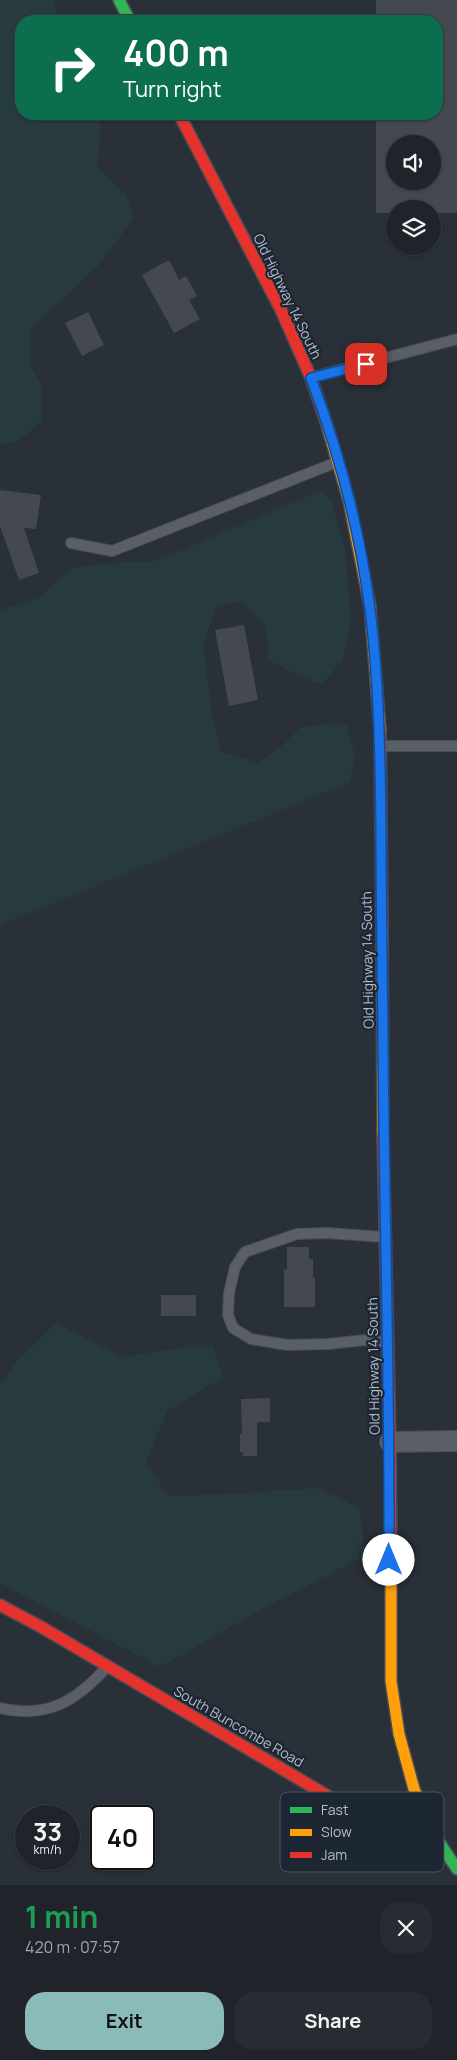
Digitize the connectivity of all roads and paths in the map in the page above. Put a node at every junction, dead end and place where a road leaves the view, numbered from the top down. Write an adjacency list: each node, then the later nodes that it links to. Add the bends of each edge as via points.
1 (119, 0): 2 (street)
2 (127, 15)
3 (182, 120): 5 (street, Old Highway 14 South, via 281,310)
4 (457, 339): 5 (lane)
5 (311, 378): 6 (street, Old Highway 14 South)
6 (338, 462): 7 (lane, via 112,551); 8 (street, Old Highway 14 South, via 350,501 370,606)
7 (71, 543)
8 (380, 746): 9 (lane); 10 (street, Old Highway 14 South)
9 (457, 746)
10 (386, 1237): 11 (street, Old Highway 14 South); 11 (lane, via 297,1234 245,1252 235,1267 228,1315 233,1328 251,1339 287,1345 365,1340)
11 (388, 1342): 13 (street, Old Highway 14 South)
12 (457, 1441): 13 (street)
13 (390, 1442): 18 (street, Old Highway 14 South, via 390,1681 399,1734)
14 (0, 1605): 15 (street, South Buncombe Road)
15 (107, 1666): 16 (lane, via 89,1686 67,1702 42,1712); 17 (street, South Buncombe Road)
16 (0, 1708)
17 (322, 1792)
18 (415, 1792)
19 (444, 1850): 20 (street)
20 (457, 1869)

